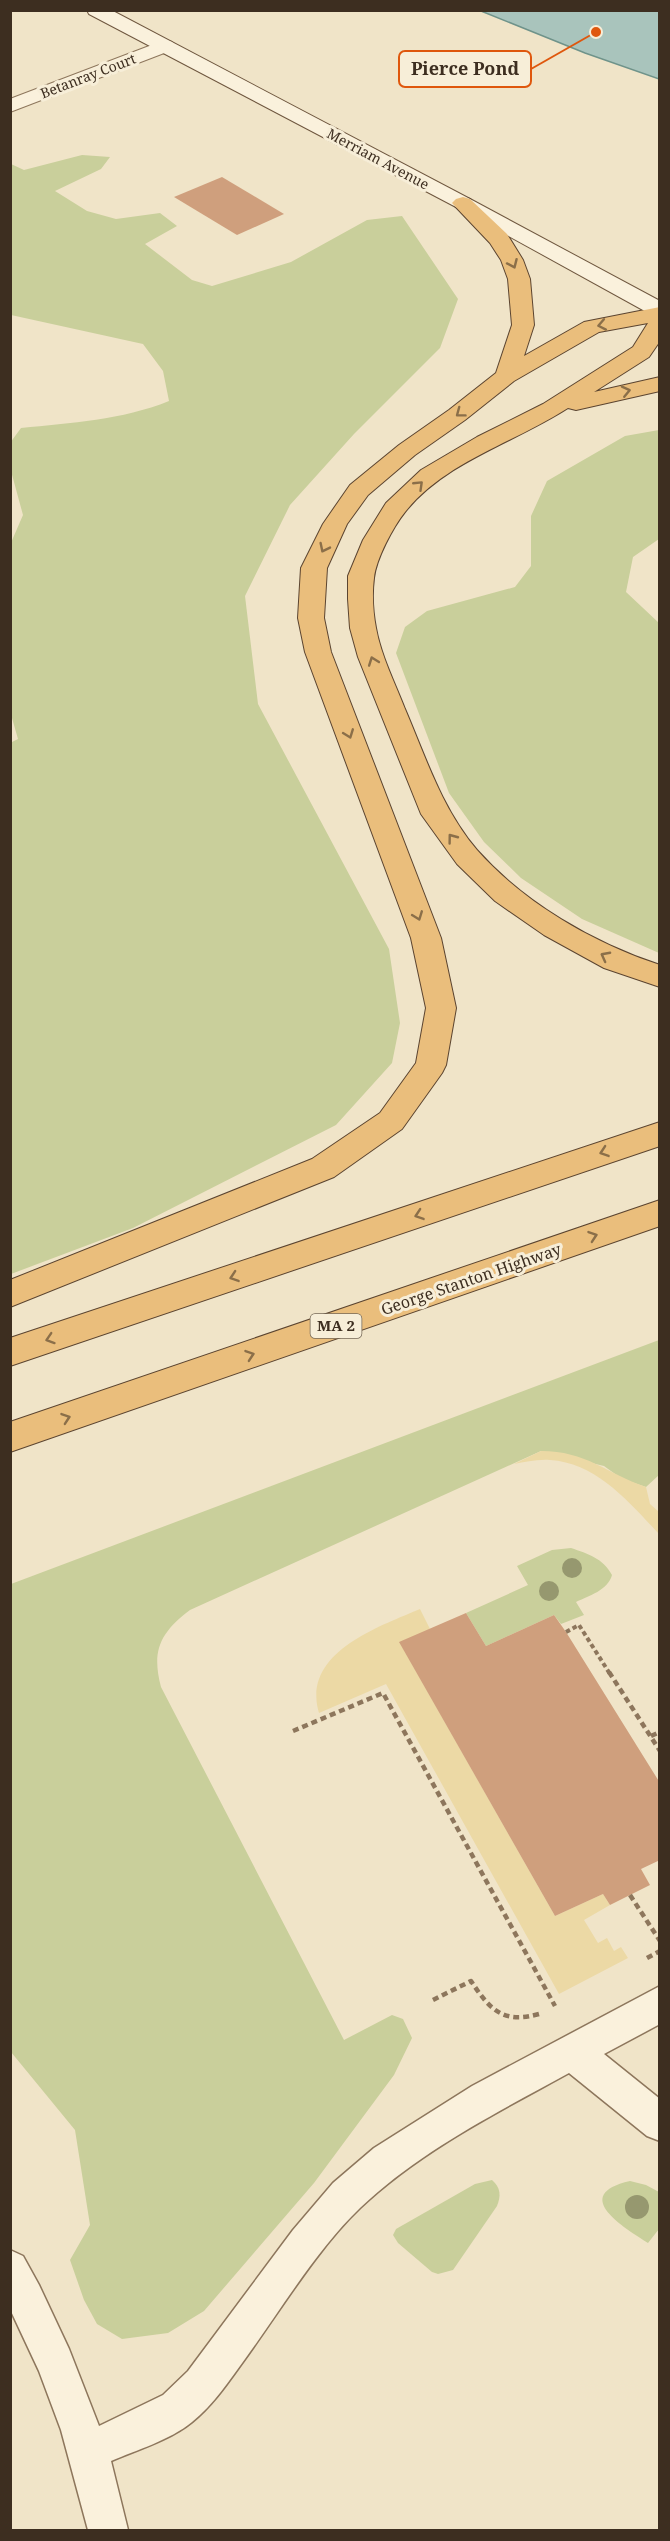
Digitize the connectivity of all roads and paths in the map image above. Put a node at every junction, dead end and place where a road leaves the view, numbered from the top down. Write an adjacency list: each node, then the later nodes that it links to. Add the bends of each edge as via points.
1 (96, 10): 2 (main road, Merriam Avenue)
2 (165, 46): 3 (main road, Betanray Court); 4 (main road, Merriam Avenue)
3 (10, 106)
4 (463, 203): 5 (main road, Merriam Avenue); 7 (highway, one-way to 7, via 499,239 519,279 523,326)
5 (660, 312): 7 (highway, one-way to 7, via 592,327)
6 (660, 322): 9 (highway, via 641,352)
7 (506, 376): 13 (highway, one-way to 13, via 359,489 335,524 314,568 311,618 318,652 426,938 441,1008 431,1065 392,1121 322,1168)
8 (660, 384): 9 (highway, one-way to 8)
9 (551, 409): 10 (highway, one-way to 9, via 614,961 554,928 505,894 467,857 435,814 371,657 363,628 362,576 375,540 395,508 430,475)
10 (660, 976)
11 (660, 1134): 14 (highway, one-way to 14)
12 (660, 1212): 15 (highway, George Stanton Highway / MA 2, one-way to 12)
13 (10, 1294)
14 (10, 1352)
15 (10, 1437)
16 (566, 1632): 19 (path, via 579,1625)
17 (293, 1731): 28 (path, via 383,1693)
18 (660, 1732): 19 (path)
19 (651, 1736): 20 (path)
20 (660, 1751)
21 (630, 1895): 22 (path)
22 (660, 1941)
23 (660, 1951): 24 (path)
24 (639, 1962)
25 (433, 2000): 28 (path, via 471,1981 484,2002 503,2015 531,2017)
26 (565, 2001): 28 (path)
27 (660, 2004): 29 (lane)
28 (555, 2006)
29 (571, 2051): 30 (lane); 32 (lane, via 459,2114 387,2161 346,2196 306,2243 202,2385 177,2409)
30 (660, 2123)
31 (10, 2269): 32 (lane, via 38,2319)
32 (87, 2451): 33 (lane)
33 (108, 2530)

